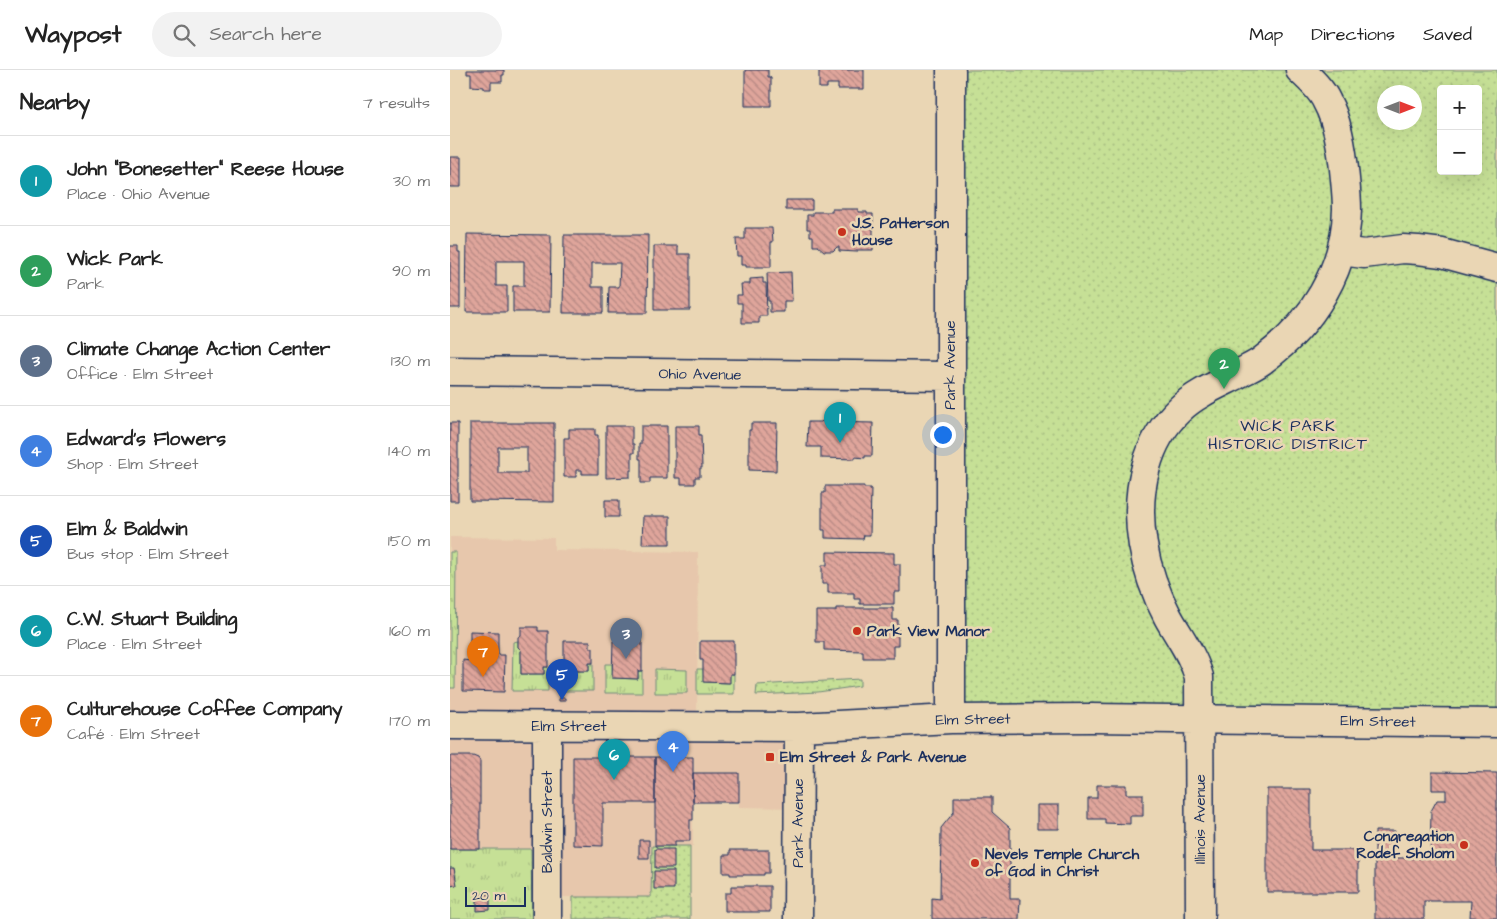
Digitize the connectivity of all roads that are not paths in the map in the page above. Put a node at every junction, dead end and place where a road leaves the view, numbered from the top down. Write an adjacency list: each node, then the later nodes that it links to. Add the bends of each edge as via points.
1 (951, 70): 6 (street, Park Avenue)
2 (1300, 70): 3 (street, Illinois Avenue, via 1327,101 1336,127 1344,163 1347,209)
3 (1341, 252): 4 (street, via 1364,254 1403,249 1442,252); 8 (street, Illinois Avenue, via 1318,303 1296,331 1264,360 1180,408 1154,443 1146,467 1141,493 1143,547 1167,614 1196,665)
4 (1497, 268)
5 (450, 371): 6 (street, Ohio Avenue)
6 (950, 376): 7 (street, Park Avenue)
7 (951, 719): 8 (street, Elm Street); 12 (street, Elm Street)
8 (1199, 719): 9 (street, Elm Street); 15 (street, Illinois Avenue)
9 (1497, 723)
10 (450, 725): 11 (street, Elm Street)
11 (547, 726): 12 (street, Elm Street); 13 (street, Baldwin Street)
12 (799, 727): 14 (street, Park Avenue)
13 (547, 919)
14 (798, 919)
15 (1200, 919)

